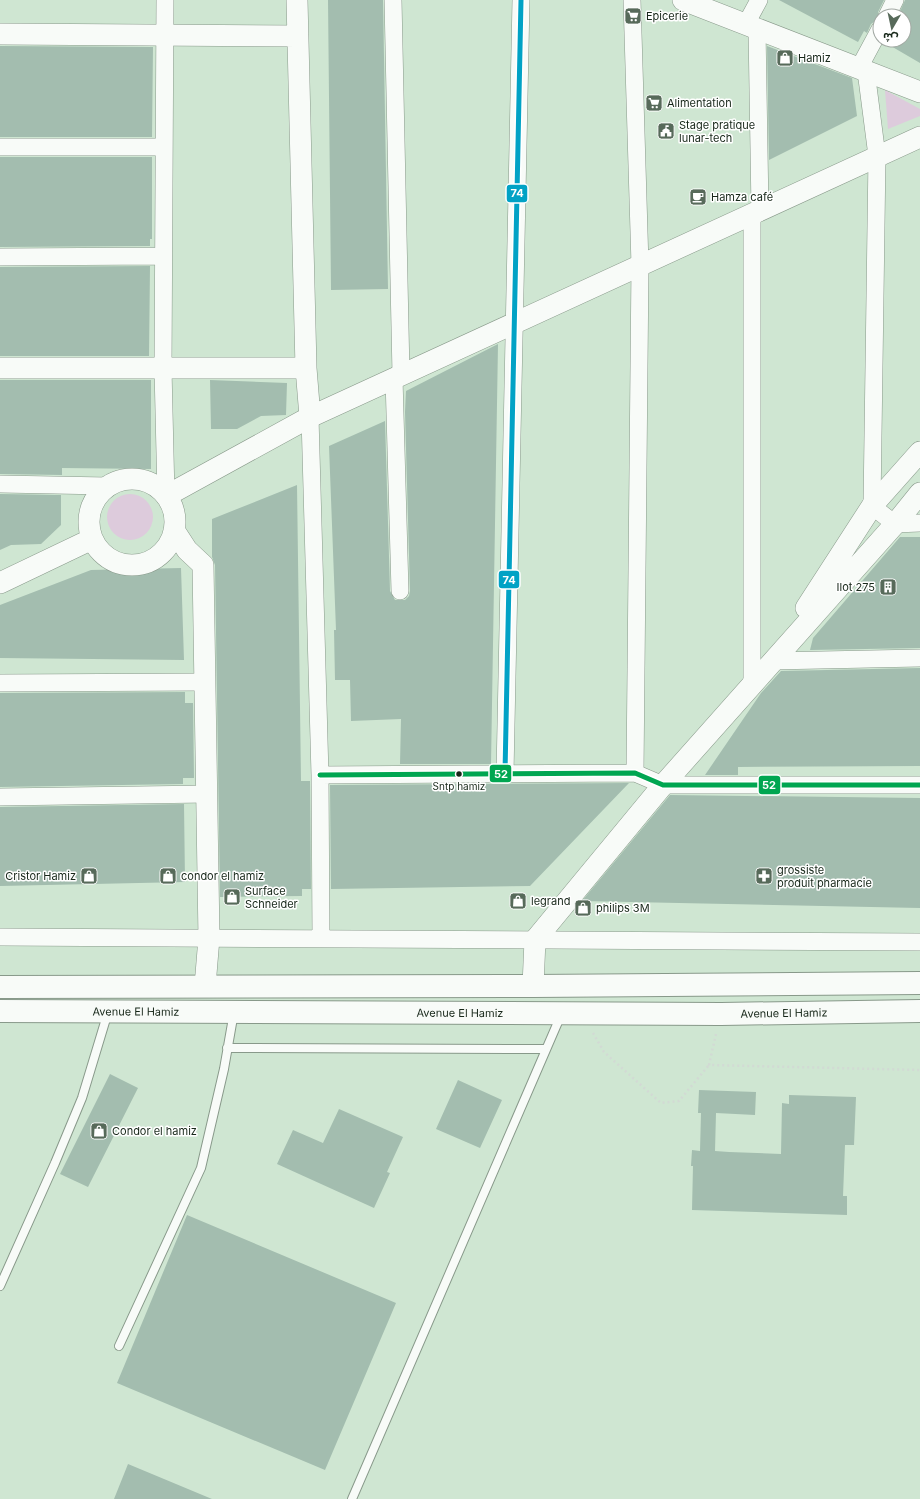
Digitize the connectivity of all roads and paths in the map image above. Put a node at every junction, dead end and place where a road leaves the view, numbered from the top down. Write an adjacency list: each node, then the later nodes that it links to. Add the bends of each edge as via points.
1 (165, 0): 10 (street)
2 (297, 0): 11 (street)
3 (393, 0): 27 (street)
4 (521, 0): 23 (street)
5 (632, 0): 22 (street)
6 (683, 0): 8 (street)
7 (758, 0): 8 (street)
8 (751, 27): 13 (street); 19 (street)
9 (0, 34): 10 (street)
10 (165, 35): 11 (street); 17 (street)
11 (298, 36): 25 (street)
12 (872, 47): 13 (street)
13 (862, 70): 14 (street); 18 (street)
14 (920, 92)
15 (920, 136): 18 (street)
16 (0, 147): 17 (street)
17 (164, 147): 20 (street)
18 (877, 156): 19 (street); 34 (street)
19 (756, 212): 22 (street); 44 (street)
20 (163, 256): 21 (street); 26 (street)
21 (0, 257)
22 (640, 265): 23 (street); 47 (street)
23 (515, 322): 27 (street); 46 (street)
24 (0, 368): 26 (street)
25 (306, 368): 26 (street); 28 (street)
26 (163, 369): 33 (street)
27 (398, 376): 28 (street); 40 (street)
28 (310, 417): 33 (street); 48 (street)
29 (920, 452): 34 (street)
30 (0, 484): 31 (street)
31 (107, 486): 33 (street, via 123,479 140,479 155,485); 38 (street, via 92,504 88,527)
32 (920, 493): 35 (street)
33 (166, 496): 37 (street, via 173,507)
34 (872, 506): 35 (street); 42 (street)
35 (895, 524): 36 (street); 42 (street)
36 (920, 524)
37 (174, 530): 38 (street, via 169,545 158,557 144,564 128,565 113,561 100,552); 43 (street, via 187,550 203,565)
38 (92, 539): 39 (street)
39 (0, 583)
40 (400, 591)
41 (920, 658): 42 (street)
42 (772, 661): 44 (street)
43 (205, 682): 45 (street); 51 (street)
44 (752, 683): 49 (street)
45 (0, 684)
46 (505, 773): 47 (street); 48 (street)
47 (635, 773): 49 (street)
48 (320, 775): 55 (street)
49 (663, 785): 50 (street); 56 (street)
50 (920, 785)
51 (207, 794): 52 (street); 54 (street)
52 (0, 797)
53 (0, 937): 54 (street)
54 (209, 938): 55 (street); 59 (street)
55 (321, 938): 56 (street)
56 (535, 940): 57 (street); 60 (street)
57 (920, 942)
58 (920, 983): 60 (highway)
59 (204, 986): 60 (highway); 61 (highway)
60 (533, 986)
61 (0, 987)
62 (0, 1011): 64 (highway, Avenue El Hamiz)
63 (920, 1011): 67 (highway, Avenue El Hamiz)
64 (108, 1012): 65 (highway, Avenue El Hamiz); 72 (lane, via 82,1098)
65 (234, 1012): 66 (highway, Avenue El Hamiz); 68 (lane)
66 (572, 1014): 67 (highway, Avenue El Hamiz); 69 (lane); 70 (path, via 604,1052 661,1103 679,1101)
67 (721, 1014): 70 (path)
68 (228, 1048): 69 (lane); 73 (lane, via 201,1168)
69 (546, 1049): 74 (lane)
70 (709, 1065): 71 (path)
71 (920, 1070)
72 (0, 1286)
73 (119, 1346)
74 (352, 1499)

